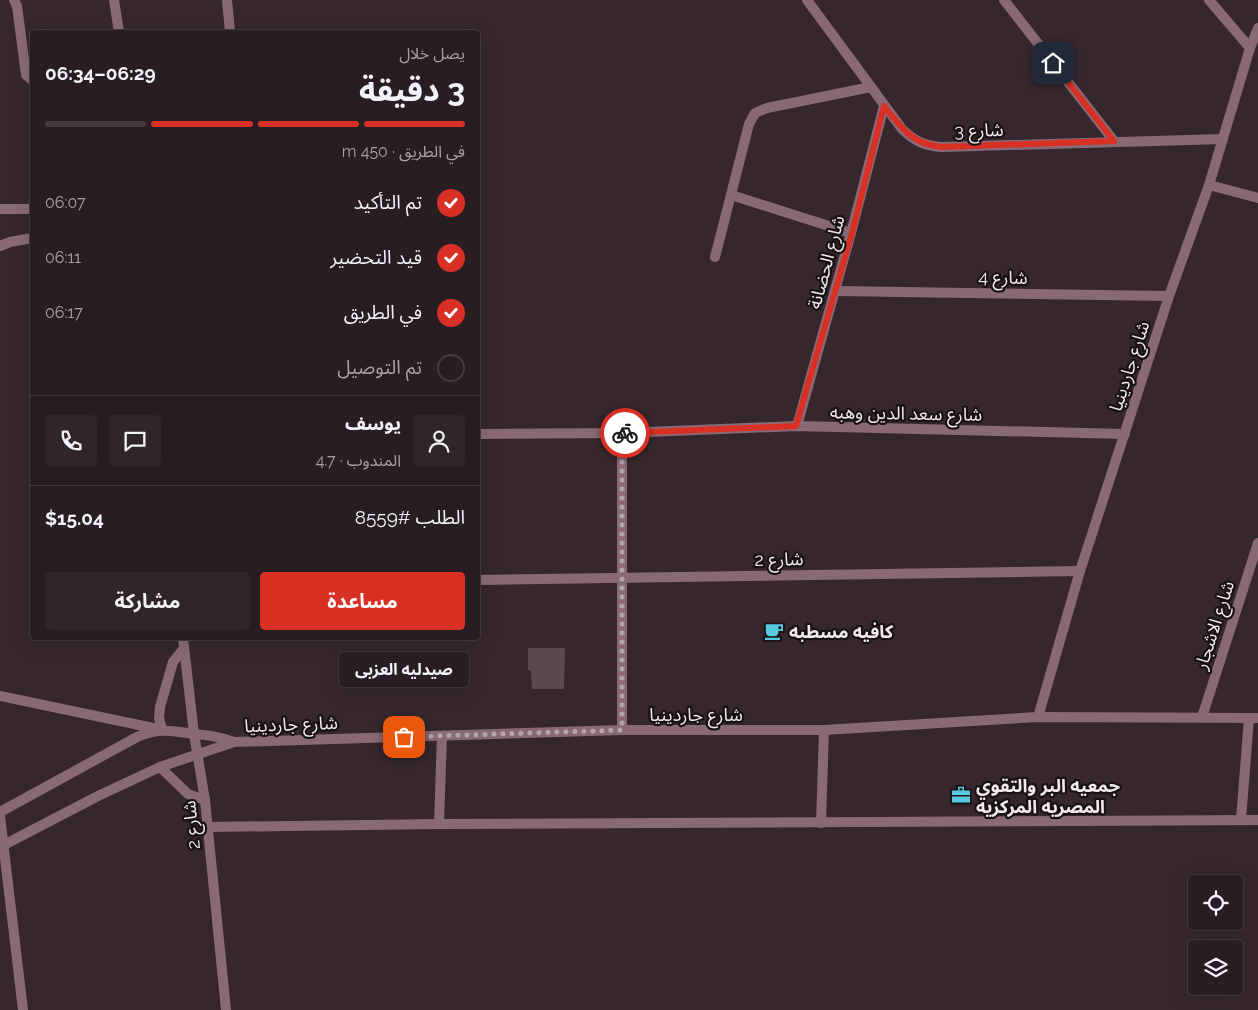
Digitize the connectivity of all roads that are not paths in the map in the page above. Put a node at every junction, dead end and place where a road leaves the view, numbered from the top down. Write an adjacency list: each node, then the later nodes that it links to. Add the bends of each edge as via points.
1 (14, 0): 11 (street, via 18,6 26,75)
2 (114, 0): 8 (street)
3 (227, 0): 9 (street)
4 (807, 0): 12 (street, شارع 3)
5 (1004, 0): 15 (street)
6 (1210, 0): 10 (street)
7 (1258, 28): 10 (street, شارع جاردينيا)
8 (119, 30)
9 (230, 30)
10 (1250, 48): 14 (street, شارع جاردينيا)
11 (30, 78)
12 (871, 87): 13 (street, شارع 3); 17 (street, via 760,109 749,124)
13 (884, 106): 15 (street, شارع 3, via 910,137 930,146); 21 (street, شارع الحضانة)
14 (1223, 139): 15 (street, شارع 3); 16 (street, شارع جاردينيا)
15 (1114, 141)
16 (1209, 185): 18 (street); 26 (street, شارع جاردينيا)
17 (731, 195): 21 (street); 24 (street)
18 (1258, 198)
19 (0, 209): 20 (street)
20 (30, 210)
21 (852, 233): 25 (street, شارع الحضانة)
22 (30, 238): 23 (street)
23 (0, 246)
24 (715, 257)
25 (836, 291): 26 (street, شارع 4); 27 (street, شارع الحضانة)
26 (1169, 296): 30 (street, شارع جاردينيا)
27 (796, 426): 28 (street, شارع سعد الدين وهبه); 30 (street, شارع سعد الدين وهبه)
28 (622, 433): 29 (street, شارع سعد الدين وهبه); 33 (street)
29 (480, 434)
30 (1125, 434): 32 (street, شارع جاردينيا)
31 (1258, 544): 38 (street, شارع الاشجار)
32 (1080, 571): 33 (street, شارع 2); 37 (street, شارع جاردينيا)
33 (623, 577): 34 (street, شارع 2); 41 (street)
34 (480, 580)
35 (183, 643): 40 (street, via 173,662 160,707); 43 (street, شارع 2)
36 (0, 696): 40 (street)
37 (1038, 717): 38 (street, شارع جاردينيا); 42 (street, شارع جاردينيا)
38 (1202, 717): 39 (street, شارع جاردينيا)
39 (1254, 718): 50 (street)
40 (162, 730): 43 (street, شارع جاردينيا); 49 (street, شارع جاردينيا, via 137,737)
41 (622, 730): 42 (street, شارع جاردينيا); 44 (street, شارع جاردينيا)
42 (824, 730): 52 (street)
43 (194, 734): 45 (street, شارع جاردينيا); 46 (street, شارع 2)
44 (442, 736): 45 (street, شارع جاردينيا); 53 (street)
45 (234, 742): 46 (street, شارع جاردينيا)
46 (198, 754): 47 (street, شارع جاردينيا); 48 (street, شارع 2)
47 (160, 768): 48 (street, via 188,794); 55 (street, شارع جاردينيا)
48 (205, 800): 54 (street, شارع 2)
49 (0, 814): 55 (street)
50 (1241, 820): 51 (street); 52 (street)
51 (1258, 820)
52 (821, 823): 53 (street)
53 (439, 824): 54 (street)
54 (208, 828): 57 (street, شارع 2)
55 (2, 845): 56 (street)
56 (23, 1010)
57 (226, 1010)

